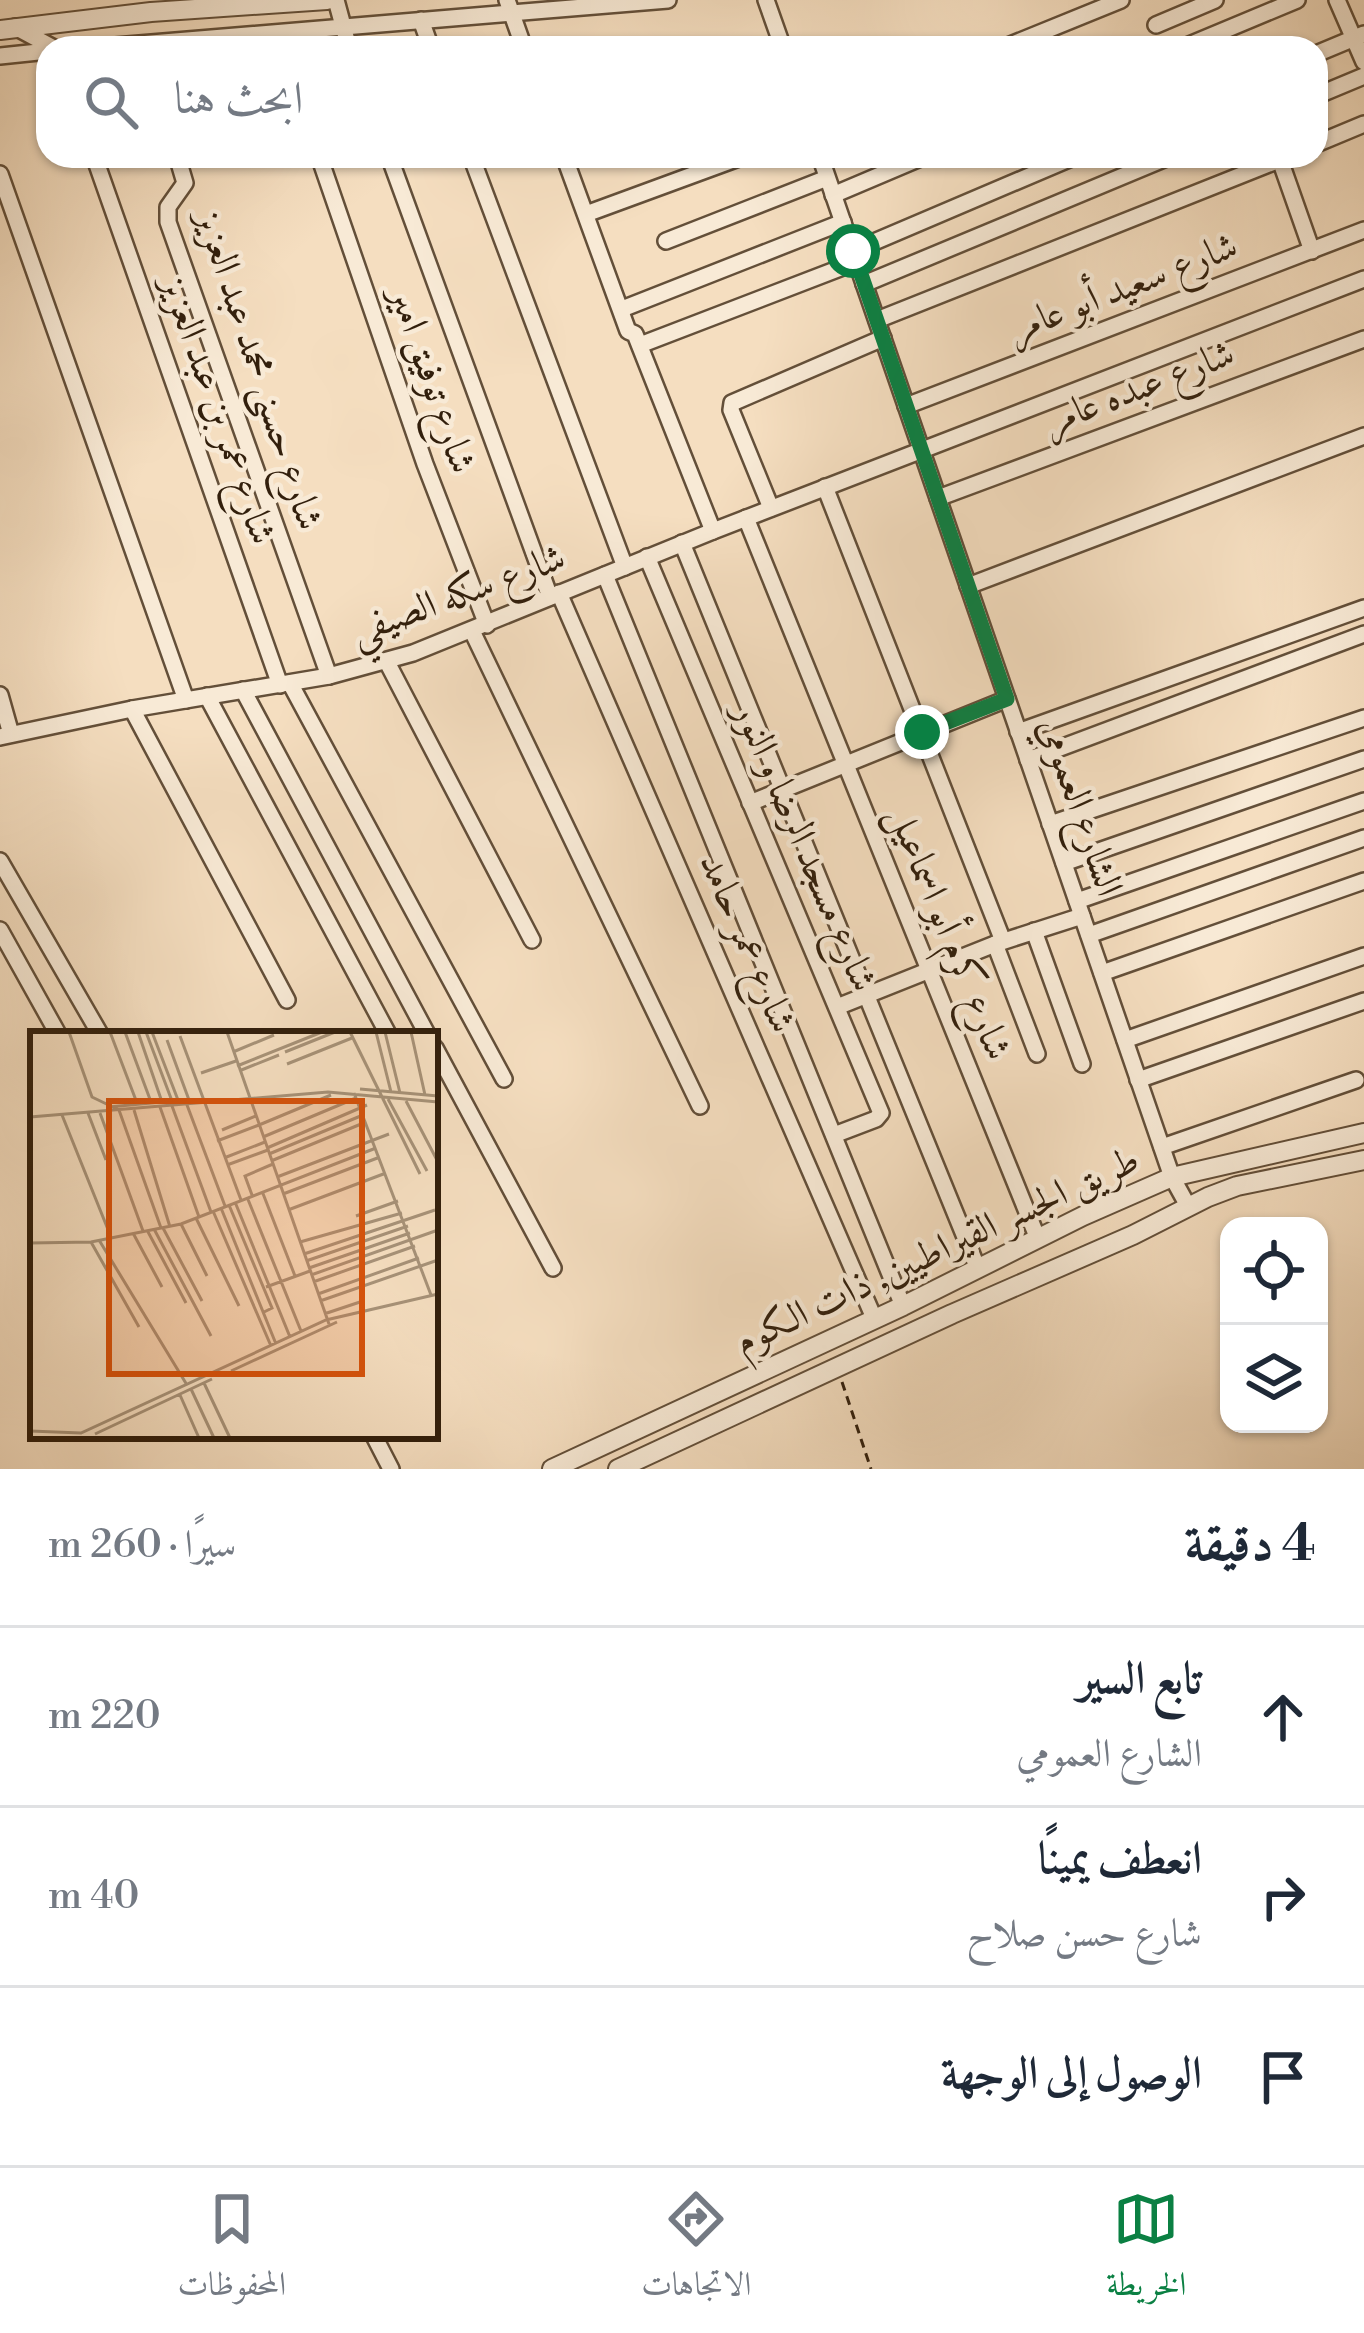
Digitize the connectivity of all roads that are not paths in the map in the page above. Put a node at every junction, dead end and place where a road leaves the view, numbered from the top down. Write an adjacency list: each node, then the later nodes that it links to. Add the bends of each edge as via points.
1 (331, 0): 8 (street); 14 (street)
2 (668, 0): 11 (street)
3 (766, 0): 20 (street)
4 (1121, 0): 21 (street)
5 (1215, 0): 13 (street)
6 (1297, 0): 22 (street)
7 (1337, 0): 23 (street)
8 (287, 1): 9 (street)
9 (229, 3): 10 (street)
10 (149, 6): 15 (street)
11 (509, 7): 12 (street); 19 (street)
12 (421, 20): 14 (street); 18 (street)
13 (1156, 25)
14 (341, 26): 16 (street); 17 (street)
15 (6, 27): 24 (street)
16 (297, 36)
17 (345, 36)
18 (427, 36)
19 (520, 36)
20 (779, 36)
21 (1032, 36)
22 (1211, 36)
23 (1359, 36): 25 (street); 28 (street)
24 (36, 42)
25 (1328, 49)
26 (36, 52): 27 (street)
27 (0, 56)
28 (1364, 62)
29 (1364, 76): 30 (street)
30 (1328, 91)
31 (1364, 124): 32 (street)
32 (1328, 139)
33 (98, 168): 80 (street, شارع عمر بن عبد العزيز)
34 (181, 168): 79 (street, شارع حسنى محمد عبد العزيز, via 185,183 168,222)
35 (323, 168): 76 (street, شارع توفيق امير)
36 (394, 168): 74 (street, شارع عمر حامد)
37 (475, 168): 71 (street)
38 (569, 168): 48 (street)
39 (711, 168): 48 (street)
40 (824, 168): 47 (street, الشارع العمومي)
41 (887, 168): 47 (street)
42 (1049, 168): 53 (street)
43 (1142, 168): 55 (street)
44 (1259, 168): 57 (street)
45 (1287, 168): 52 (street)
46 (0, 174): 85 (street)
47 (830, 186): 49 (street, الشارع العمومي); 51 (street)
48 (586, 214): 56 (street)
49 (843, 222): 53 (street, الشارع العمومي); 56 (street)
50 (1364, 230): 52 (street, شارع سعيد أبو عامر)
51 (666, 241)
52 (1312, 250): 61 (street, شارع سعيد أبو عامر)
53 (855, 256): 55 (street, الشارع العمومي); 60 (street)
54 (1364, 279): 63 (street, شارع سكه الصيفي)
55 (864, 284): 57 (street, الشارع العمومي)
56 (622, 309): 60 (street)
57 (877, 320): 58 (street, الشارع العمومي)
58 (883, 338): 61 (street, الشارع العمومي); 66 (street, via 733,403)
59 (1364, 339): 65 (street, شارع عبده عامر)
60 (640, 344): 68 (street)
61 (906, 406): 63 (street, الشارع العمومي)
62 (1364, 436): 73 (street)
63 (922, 451): 64 (street, شارع سكه الصيفي); 65 (street, الشارع العمومي)
64 (825, 487): 66 (street, شارع سكه الصيفي); 89 (street)
65 (938, 499): 73 (street, الشارع العمومي)
66 (771, 508): 67 (street, شارع سكه الصيفي)
67 (746, 518): 68 (street, شارع سكه الصيفي); 93 (street, شارع كرم أبو اسماعيل)
68 (713, 531): 69 (street, شارع سكه الصيفي)
69 (682, 543): 70 (street, شارع سكه الصيفي); 94 (street)
70 (647, 557): 71 (street, شارع سكه الصيفي); 96 (street, شارع مسجد الرضا و النور)
71 (625, 567): 72 (street, شارع سكه الصيفي)
72 (605, 575): 74 (street, شارع سكه الصيفي); 128 (street)
73 (968, 586): 84 (street, الشارع العمومي)
74 (555, 595): 76 (street, شارع سكه الصيفي); 137 (street, شارع عمر حامد)
75 (1364, 608): 88 (street)
76 (479, 628): 78 (street, شارع سكه الصيفي); 126 (street, شارع توفيق امير)
77 (1364, 634): 92 (street)
78 (387, 662): 79 (street, شارع سكه الصيفي); 106 (street)
79 (329, 676): 80 (street, شارع سكه الصيفي)
80 (285, 684): 81 (street, شارع سكه الصيفي); 123 (street, شارع عمر بن عبد العزيز)
81 (242, 690): 83 (street, شارع سكه الصيفي); 118 (street)
82 (0, 695): 90 (street)
83 (207, 696): 85 (street, شارع سكه الصيفي); 117 (street)
84 (1007, 699): 88 (street, الشارع العمومي); 89 (street)
85 (187, 700): 86 (street, شارع سكه الصيفي)
86 (132, 709): 90 (street, شارع سكه الصيفي); 112 (street)
87 (1364, 718): 97 (street)
88 (1018, 731): 92 (street, الشارع العمومي)
89 (922, 732): 93 (street); 107 (street)
90 (6, 735)
91 (1364, 759): 100 (street)
92 (1028, 760): 97 (street, الشارع العمومي)
93 (844, 765): 94 (street); 109 (street, شارع كرم أبو اسماعيل)
94 (782, 790): 96 (street); 111 (street)
95 (1364, 801): 102 (street)
96 (750, 803): 114 (street, شارع مسجد الرضا و النور)
97 (1050, 824): 100 (street, الشارع العمومي)
98 (1364, 838): 105 (street)
99 (0, 861): 116 (street)
100 (1064, 863): 102 (street, الشارع العمومي)
101 (1364, 881): 110 (street)
102 (1079, 909): 104 (street); 105 (street, الشارع العمومي)
103 (0, 930): 115 (street)
104 (1034, 931): 107 (street); 122 (street)
105 (1089, 935): 110 (street, الشارع العمومي)
106 (532, 940)
107 (999, 943): 109 (street); 121 (street)
108 (1364, 956): 119 (street)
109 (928, 970): 111 (street); 133 (street, شارع كرم أبو اسماعيل)
110 (1102, 974): 119 (street, الشارع العمومي)
111 (866, 995): 114 (street); 135 (street)
112 (287, 1000)
113 (1364, 1001): 124 (street)
114 (837, 1007): 128 (street, شارع مسجد الرضا و النور, via 881,1113)
115 (56, 1031)
116 (98, 1031)
117 (386, 1031)
118 (425, 1031)
119 (1125, 1040): 124 (street, الشارع العمومي)
120 (438, 1054): 134 (street)
121 (1037, 1054)
122 (1082, 1064)
123 (504, 1079)
124 (1138, 1079): 129 (street, الشارع العمومي)
125 (1355, 1080): 129 (street)
126 (700, 1106)
127 (1364, 1133): 131 (street, طريق الجسر القيراطيين, ذات الكوم)
128 (835, 1135): 136 (street)
129 (1162, 1147): 131 (street, الشارع العمومي)
130 (1364, 1160): 132 (street, طريق الجسر القيراطيين, ذات الكوم, via 1238,1186)
131 (1172, 1178): 132 (street, الشارع العمومي); 133 (street, طريق الجسر القيراطيين, ذات الكوم)
132 (1188, 1206): 141 (street, طريق الجسر القيراطيين, ذات الكوم)
133 (1038, 1239): 135 (street, طريق الجسر القيراطيين, ذات الكوم)
134 (553, 1268)
135 (978, 1269): 136 (street, طريق الجسر القيراطيين, ذات الكوم)
136 (903, 1306): 137 (street, طريق الجسر القيراطيين, ذات الكوم)
137 (874, 1318): 140 (street, طريق الجسر القيراطيين, ذات الكوم)
138 (376, 1439): 139 (street)
139 (391, 1469)
140 (552, 1469)
141 (618, 1469)

